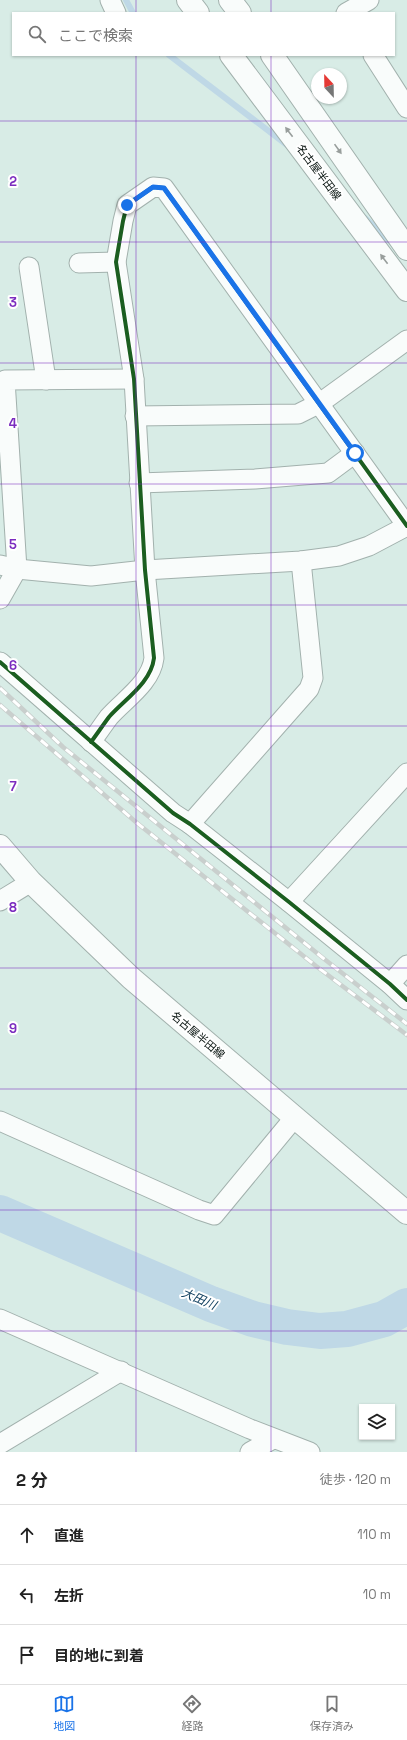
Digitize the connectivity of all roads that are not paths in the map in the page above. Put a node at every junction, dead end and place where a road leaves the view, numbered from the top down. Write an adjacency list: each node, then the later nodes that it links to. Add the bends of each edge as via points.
1 (110, 0): 6 (street)
2 (188, 0): 7 (main road)
3 (230, 0): 8 (main road)
4 (339, 0): 9 (street)
5 (369, 0): 10 (street)
6 (116, 12)
7 (197, 12)
8 (239, 12)
9 (346, 12)
10 (349, 12)
11 (232, 56): 19 (main road, 名古屋半田線, one-way to 11)
12 (273, 56): 15 (main road, one-way to 15)
13 (374, 56): 14 (street)
14 (406, 103)
15 (407, 249)
16 (116, 262): 17 (street); 21 (street); 24 (street, via 127,205 153,187 164,188)
17 (79, 263)
18 (29, 267): 23 (street)
19 (407, 290)
20 (407, 340): 24 (street)
21 (134, 379): 23 (street); 25 (street)
22 (3, 380): 23 (street); 30 (street)
23 (46, 380)
24 (320, 403): 25 (street, via 298,414); 26 (street)
25 (135, 416): 27 (street)
26 (355, 453): 27 (street, via 328,473 255,479); 28 (street)
27 (139, 483): 31 (street)
28 (407, 526): 29 (street, via 369,546 339,556)
29 (301, 561): 31 (street); 36 (street, via 313,678 310,689)
30 (9, 567): 31 (street, via 91,576); 32 (street)
31 (145, 570): 34 (street, via 153,667)
32 (0, 599)
33 (0, 662): 34 (street)
34 (90, 742): 36 (street, via 173,813)
35 (407, 773): 40 (street)
36 (190, 824): 40 (street)
37 (0, 846): 38 (main road, 名古屋半田線)
38 (31, 882): 39 (street); 44 (main road, 名古屋半田線, via 131,978)
39 (0, 901)
40 (289, 902): 42 (street)
41 (407, 965): 42 (street)
42 (390, 984): 43 (street)
43 (407, 1000)
44 (295, 1117): 45 (street, via 214,1215); 46 (main road, 名古屋半田線)
45 (0, 1121)
46 (407, 1213)
47 (0, 1319): 48 (street)
48 (121, 1371): 49 (street); 50 (street)
49 (273, 1439): 51 (street); 52 (street)
50 (0, 1444)
51 (250, 1452)
52 (310, 1452)

